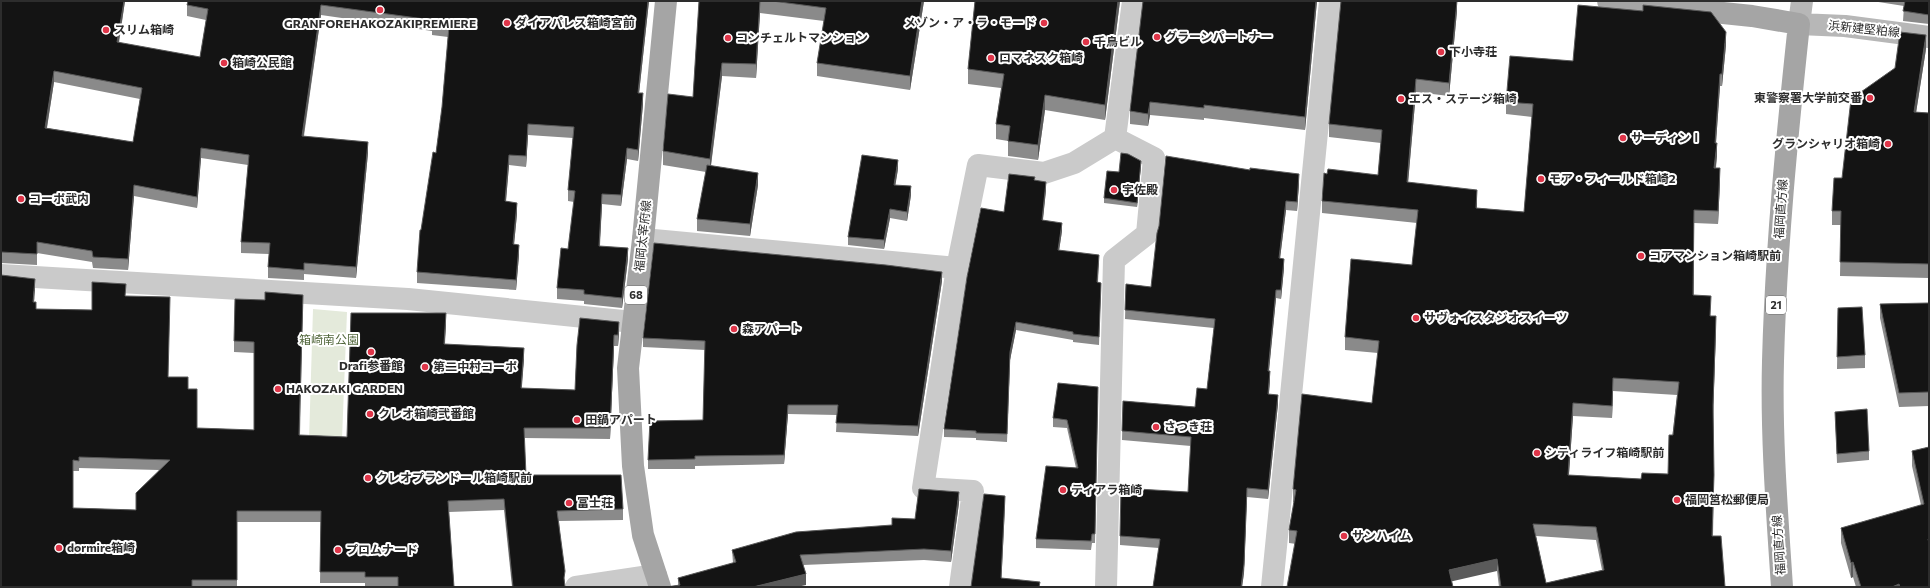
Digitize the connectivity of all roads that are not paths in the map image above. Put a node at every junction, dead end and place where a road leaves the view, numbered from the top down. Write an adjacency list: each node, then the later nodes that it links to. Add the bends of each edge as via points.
1 (666, 1): 9 (main road, 福岡太宰府線 / 68)
2 (1133, 1): 8 (street)
3 (1330, 1): 17 (street)
4 (1608, 1): 6 (main road, via 1752,16)
5 (1802, 1): 6 (main road, 21)
6 (1799, 24): 7 (main road, 浜新建堅粕線, via 1845,26); 18 (main road, 福岡直方線 / 21, via 1786,142 1773,362 1775,493)
7 (1929, 36)
8 (1116, 138): 10 (street, via 1074,163 1044,173 978,165); 16 (street, via 1154,158 1147,234 1114,260)
9 (643, 239): 10 (street); 12 (main road, 福岡太宰府線 / 68)
10 (957, 268): 15 (street, via 923,488 973,492)
11 (1, 275): 12 (street, via 400,298)
12 (633, 322): 13 (main road, 福岡太宰府線 / 68, via 628,368 633,466 643,535)
13 (658, 581): 14 (street)
14 (576, 587)
15 (960, 587)
16 (1106, 587)
17 (1272, 587)
18 (1782, 587)

